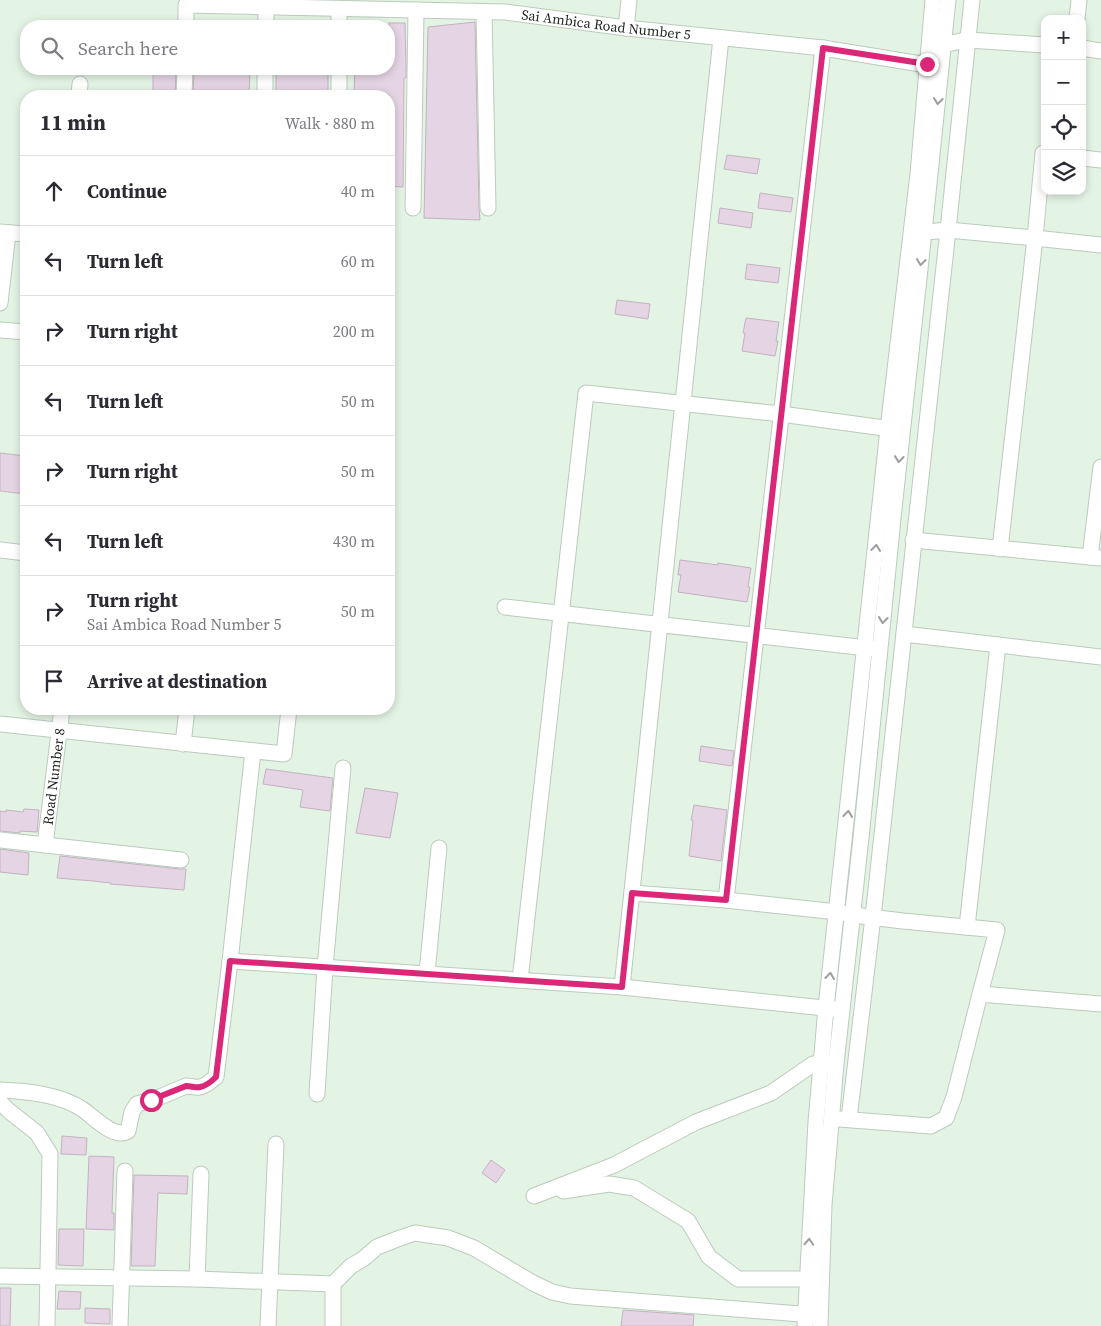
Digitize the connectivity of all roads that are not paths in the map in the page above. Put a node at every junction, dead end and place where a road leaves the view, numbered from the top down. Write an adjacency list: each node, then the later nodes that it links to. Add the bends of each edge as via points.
1 (629, 0): 14 (street)
2 (933, 0): 18 (street)
3 (948, 0): 18 (street)
4 (972, 0): 16 (street)
5 (1079, 0): 10 (street)
6 (266, 7): 7 (street, Sai Ambica Road Number 5); 11 (street, Sai Ambica Road Number 5, via 186,5); 12 (street)
7 (339, 9): 8 (street, Sai Ambica Road Number 5); 13 (street)
8 (416, 10): 9 (street, Sai Ambica Road Number 5); 32 (street)
9 (484, 12): 14 (street, Sai Ambica Road Number 5); 33 (street)
10 (1077, 15)
11 (186, 20)
12 (266, 20)
13 (339, 20)
14 (626, 28): 15 (street, Sai Ambica Road Number 5)
15 (722, 38): 19 (street, Sai Ambica Road Number 5); 43 (street)
16 (968, 40): 17 (street); 18 (street); 34 (street)
17 (1041, 45)
18 (936, 47): 22 (street); 36 (street, one-way to 36)
19 (823, 48): 22 (street, Sai Ambica Road Number 5); 44 (street)
20 (1086, 49): 21 (street)
21 (1101, 51)
22 (927, 64): 36 (street, via 918,174)
23 (185, 75): 26 (street)
24 (265, 75): 27 (street)
25 (339, 75): 28 (street)
26 (184, 90)
27 (265, 90)
28 (339, 90)
29 (1086, 158): 30 (street)
30 (1101, 160)
31 (1041, 174): 38 (street)
32 (413, 208)
33 (488, 208)
34 (948, 230): 36 (street); 38 (street); 47 (street)
35 (4, 232): 37 (street); 40 (street)
36 (918, 232): 45 (street)
37 (20, 233)
38 (1035, 238): 39 (street); 48 (street)
39 (1101, 245)
40 (0, 303)
41 (0, 330): 42 (street)
42 (20, 332)
43 (683, 404): 44 (street); 53 (street, via 586,393); 54 (street)
44 (781, 414): 45 (street); 56 (street)
45 (895, 429): 58 (street)
46 (1101, 467): 51 (street)
47 (913, 540): 48 (street); 55 (street)
48 (1000, 549): 51 (street)
49 (0, 550): 50 (street)
50 (20, 552)
51 (1096, 557)
52 (505, 607): 53 (street)
53 (561, 614): 54 (street); 81 (street)
54 (660, 625): 56 (street); 72 (street)
55 (904, 634): 57 (street); 76 (street)
56 (756, 636): 58 (street); 73 (street)
57 (998, 645): 59 (street); 77 (street)
58 (873, 649): 74 (street, one-way to 58); 75 (street)
59 (1101, 657)
60 (61, 715): 64 (street, Road Number 8)
61 (186, 715): 65 (street)
62 (287, 715): 66 (street, via 284,754)
63 (0, 724): 64 (street)
64 (59, 730): 65 (street); 69 (street, Road Number 8)
65 (183, 744): 66 (street)
66 (252, 751): 78 (street)
67 (343, 768): 79 (street)
68 (0, 840): 69 (street)
69 (45, 845): 71 (street)
70 (439, 848): 80 (street)
71 (181, 860)
72 (632, 893): 73 (street); 82 (street)
73 (726, 900): 74 (street)
74 (837, 912): 75 (street); 85 (street, one-way to 74)
75 (853, 915): 76 (street); 86 (street)
76 (873, 917): 77 (street); 93 (street)
77 (967, 927): 83 (street, via 997,930)
78 (230, 961): 79 (street); 89 (street, via 216,1077 202,1087 186,1086 137,1104 125,1133 106,1127 66,1100)
79 (325, 967): 80 (street); 90 (street)
80 (427, 973): 81 (street)
81 (520, 980): 82 (street)
82 (622, 987): 85 (street)
83 (980, 994): 84 (street); 93 (street, via 946,1118 931,1126)
84 (1101, 1004)
85 (826, 1008): 86 (street); 87 (street)
86 (842, 1010): 88 (street)
87 (821, 1063): 88 (street); 101 (street, one-way to 87); 101 (street, via 813,1064 772,1094 696,1122 614,1165 534,1196 608,1184 634,1188 688,1221 709,1257 738,1279)
88 (836, 1064): 92 (street)
89 (0, 1090)
90 (317, 1094)
91 (0, 1102): 98 (street, via 37,1133 50,1154)
92 (832, 1118): 93 (street); 104 (street)
93 (849, 1120)
94 (276, 1144): 102 (street)
95 (126, 1171): 99 (street)
96 (201, 1174): 100 (street)
97 (0, 1276): 98 (street)
98 (48, 1277): 99 (street); 105 (street)
99 (122, 1279): 100 (street); 106 (street)
100 (197, 1279): 102 (street)
101 (807, 1279): 104 (street)
102 (270, 1282): 103 (street); 107 (street)
103 (333, 1284): 104 (street, via 350,1266 377,1247 415,1234 448,1238 474,1248 552,1292 570,1296); 108 (street)
104 (812, 1320)
105 (47, 1326)
106 (120, 1326)
107 (268, 1326)
108 (333, 1326)

